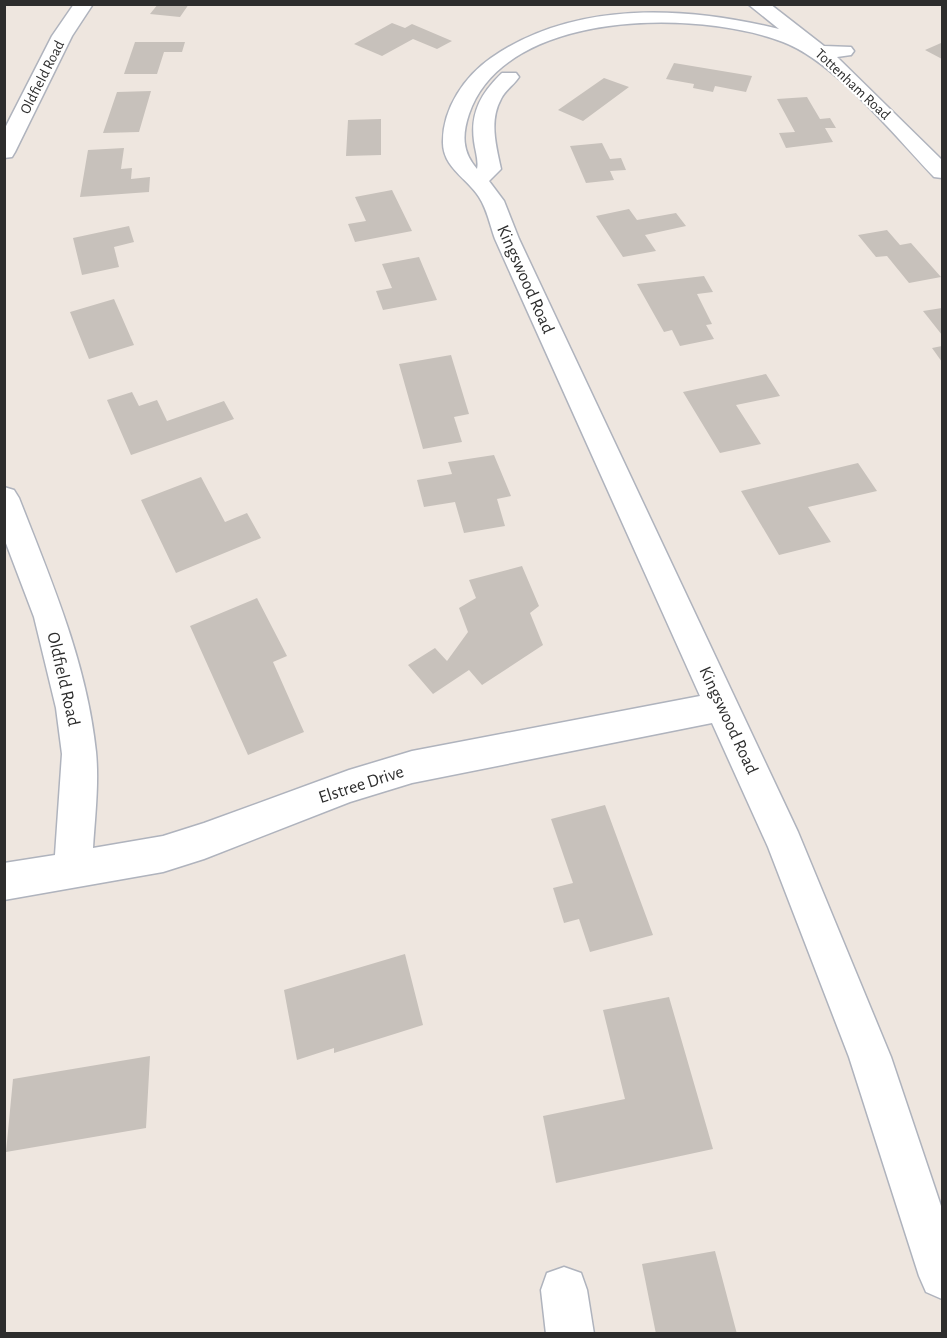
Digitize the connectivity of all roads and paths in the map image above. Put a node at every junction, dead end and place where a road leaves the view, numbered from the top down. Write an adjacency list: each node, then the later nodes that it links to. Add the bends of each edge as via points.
1 (84, 4): 6 (street, Oldfield Road, via 62,36)
2 (757, 4): 4 (street, Tottenham Road)
3 (782, 4): 4 (street, Tottenham Road, via 824,33)
4 (837, 56): 5 (street, Tottenham Road); 7 (street, Tottenham Road); 8 (street, via 813,61 763,44 712,33 660,28 605,34 562,45 524,64 496,88 483,110 483,138 490,169); 8 (street, Kingswood Road, via 787,37 707,19 648,17 587,24 552,33 494,64 469,89 454,135 454,151)
5 (942, 147)
6 (4, 152)
7 (942, 172)
8 (477, 180): 10 (street, Kingswood Road, via 490,197)
9 (4, 498): 11 (street, Oldfield Road, via 50,617 73,708 79,753)
10 (723, 706): 11 (street, Elstree Drive, via 412,767 163,854); 13 (street, Kingswood Road, via 845,990)
11 (73, 870): 12 (street, Elstree Drive)
12 (4, 882)
13 (942, 1276)

